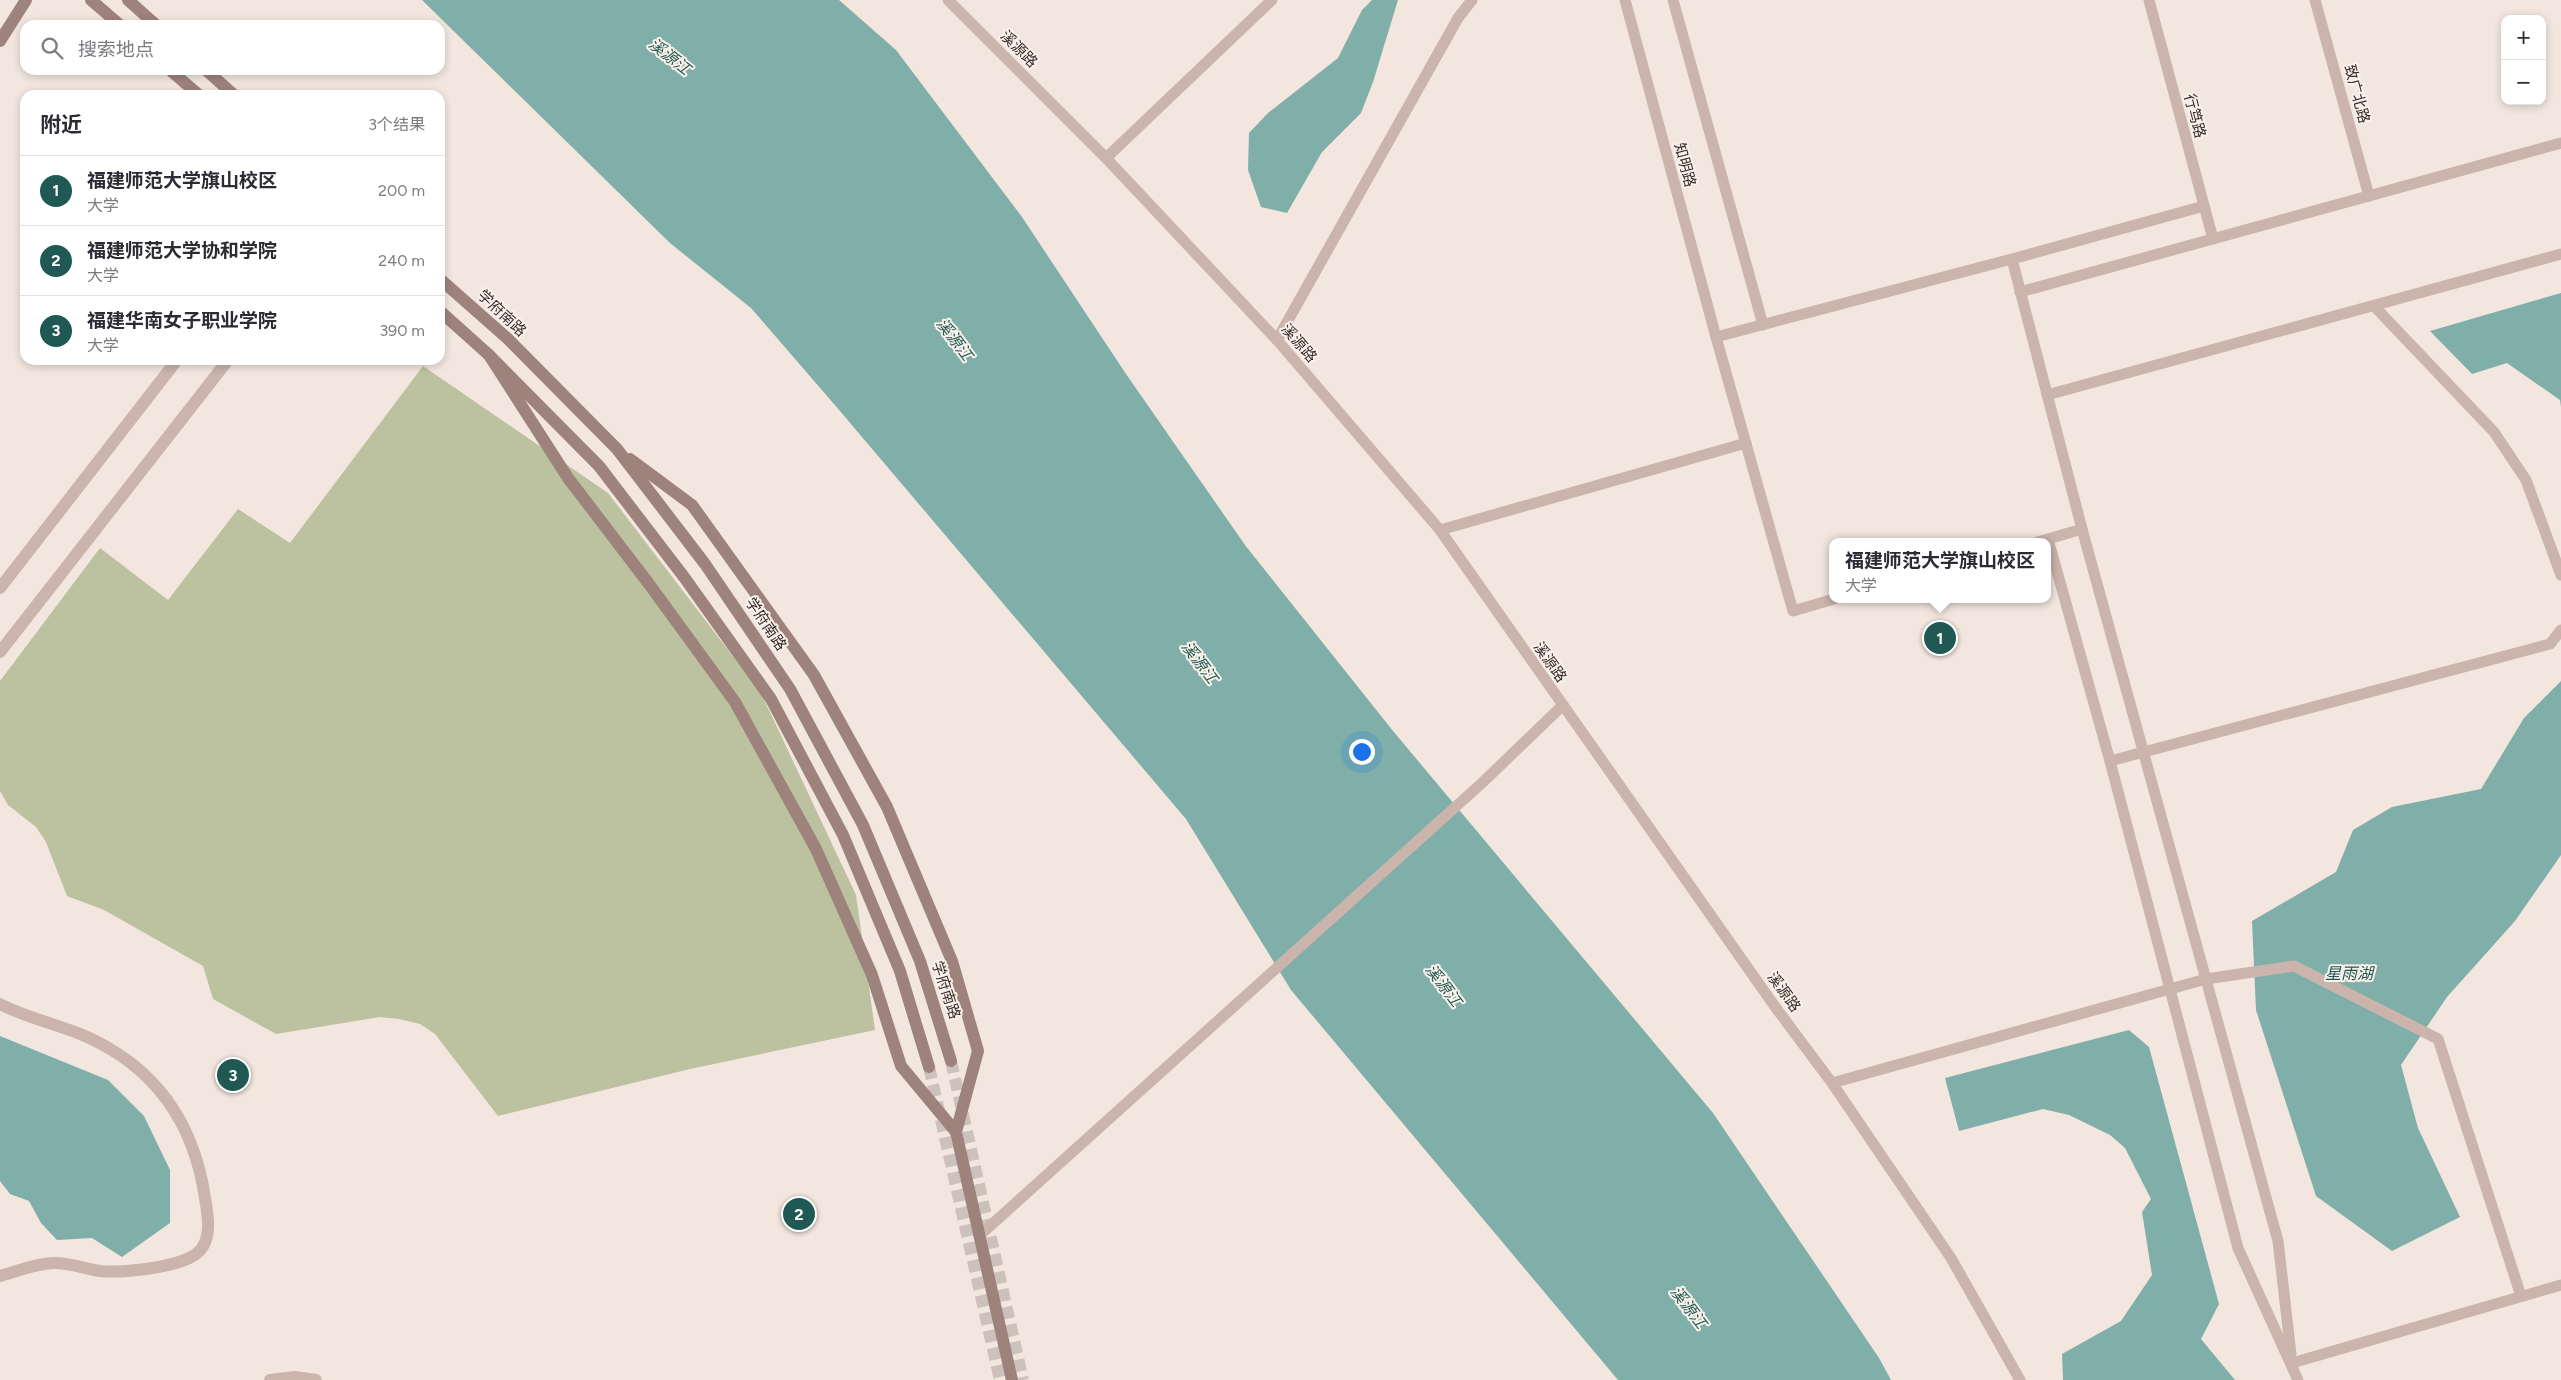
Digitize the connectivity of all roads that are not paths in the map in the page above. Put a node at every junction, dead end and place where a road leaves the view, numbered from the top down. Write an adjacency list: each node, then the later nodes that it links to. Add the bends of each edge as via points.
1 (26, 0): 13 (main road)
2 (91, 0): 11 (main road)
3 (128, 0): 12 (main road)
4 (948, 0): 19 (lane, 溪源路)
5 (1272, 0): 19 (lane)
6 (1472, 0): 31 (lane, via 1458,18)
7 (1625, 0): 30 (lane, 知明路)
8 (1673, 0): 29 (lane)
9 (2149, 0): 21 (lane, 行笃路)
10 (2315, 0): 20 (lane, 致广北路)
11 (114, 20)
12 (150, 20)
13 (0, 41)
14 (176, 75): 16 (main road)
15 (212, 75): 17 (main road)
16 (193, 90)
17 (228, 90)
18 (2561, 143): 20 (lane)
19 (1106, 158): 31 (lane, 溪源路)
20 (2369, 196): 22 (lane)
21 (2204, 206): 22 (lane, 行笃路); 24 (lane)
22 (2213, 239): 26 (lane)
23 (2561, 254): 27 (lane)
24 (2012, 259): 26 (lane); 29 (lane)
25 (445, 283): 37 (main road, 学府南路, via 507,338)
26 (2020, 292): 35 (lane)
27 (2374, 306): 35 (lane); 42 (lane, via 2494,432 2526,480)
28 (445, 315): 32 (main road)
29 (1763, 325): 30 (lane)
30 (1716, 338): 36 (lane, 知明路)
31 (1277, 340): 39 (lane, 溪源路)
32 (489, 355): 54 (main road, via 599,466 771,699 843,835 900,971); 56 (main road, via 568,478 735,702 816,849 872,975 901,1066)
33 (173, 365): 43 (street)
34 (224, 365): 46 (street)
35 (2047, 395): 38 (lane)
36 (1746, 443): 39 (lane); 44 (lane, 知明路, via 1793,611)
37 (617, 449): 53 (main road, 学府南路, via 706,564 790,689 862,825 920,961); 56 (main road, via 692,505 814,675 887,807 952,962 978,1050)
38 (2082, 529): 40 (lane); 48 (lane)
39 (1440, 530): 47 (lane, 溪源路)
40 (2050, 538)
41 (2051, 566): 49 (lane)
42 (2561, 575)
43 (0, 588)
44 (1829, 600)
45 (2561, 630): 48 (lane, via 2550,644)
46 (0, 652)
47 (1562, 706): 55 (lane, 溪源路); 57 (lane, via 1482,783)
48 (2143, 751): 49 (lane); 50 (lane)
49 (2110, 761): 51 (lane)
50 (2206, 979): 51 (lane); 60 (lane, via 2294,966 2438,1039); 61 (lane, via 2278,1241)
51 (2168, 989): 55 (lane); 61 (lane, via 2238,1248)
52 (0, 1004): 58 (street, via 86,1037 128,1060 155,1084 196,1154 208,1231 204,1245 196,1254 167,1264 100,1271 53,1263)
53 (952, 1061)
54 (929, 1067)
55 (1832, 1083): 65 (lane, 溪源路, via 1951,1258)
56 (956, 1132): 57 (main road)
57 (979, 1236): 64 (main road)
58 (0, 1276)
59 (2561, 1285): 60 (lane)
60 (2521, 1296): 61 (lane)
61 (2292, 1363): 66 (lane)
62 (270, 1380): 63 (street, via 295,1377)
63 (316, 1380)
64 (1012, 1380)
65 (2020, 1380)
66 (2298, 1380)

